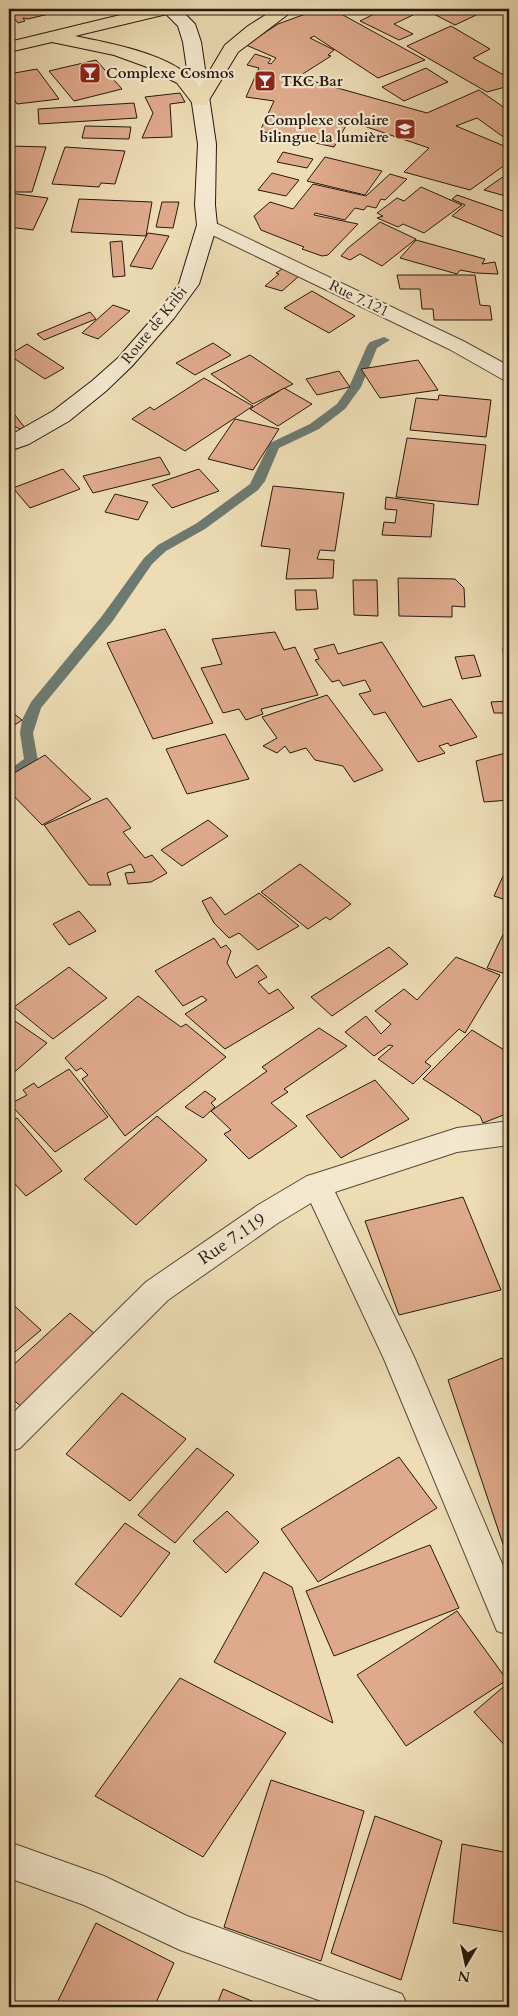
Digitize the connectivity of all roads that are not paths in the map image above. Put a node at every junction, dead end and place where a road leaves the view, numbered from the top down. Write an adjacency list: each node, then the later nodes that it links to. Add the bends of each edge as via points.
1 (165, 9): 4 (main road)
2 (170, 9): 6 (street, Route de Kribi, via 186,24 192,42)
3 (286, 9): 6 (main road, via 231,49)
4 (53, 37): 5 (main road); 6 (main road, via 122,52 159,67 184,80)
5 (9, 46)
6 (200, 100): 7 (street, Route de Kribi, via 207,144)
7 (207, 225): 8 (street, Rue 7.121); 9 (street, Route de Kribi, via 189,284 125,362 61,416)
8 (509, 375)
9 (9, 444)
10 (509, 1133): 11 (street, Rue 7.119, via 457,1140)
11 (318, 1185): 12 (street, Rue 7.119, via 268,1214 158,1291); 13 (street, via 399,1358)
12 (9, 1438)
13 (509, 1619)
14 (9, 1860): 15 (street, via 91,1889 180,1932)
15 (389, 2007)

